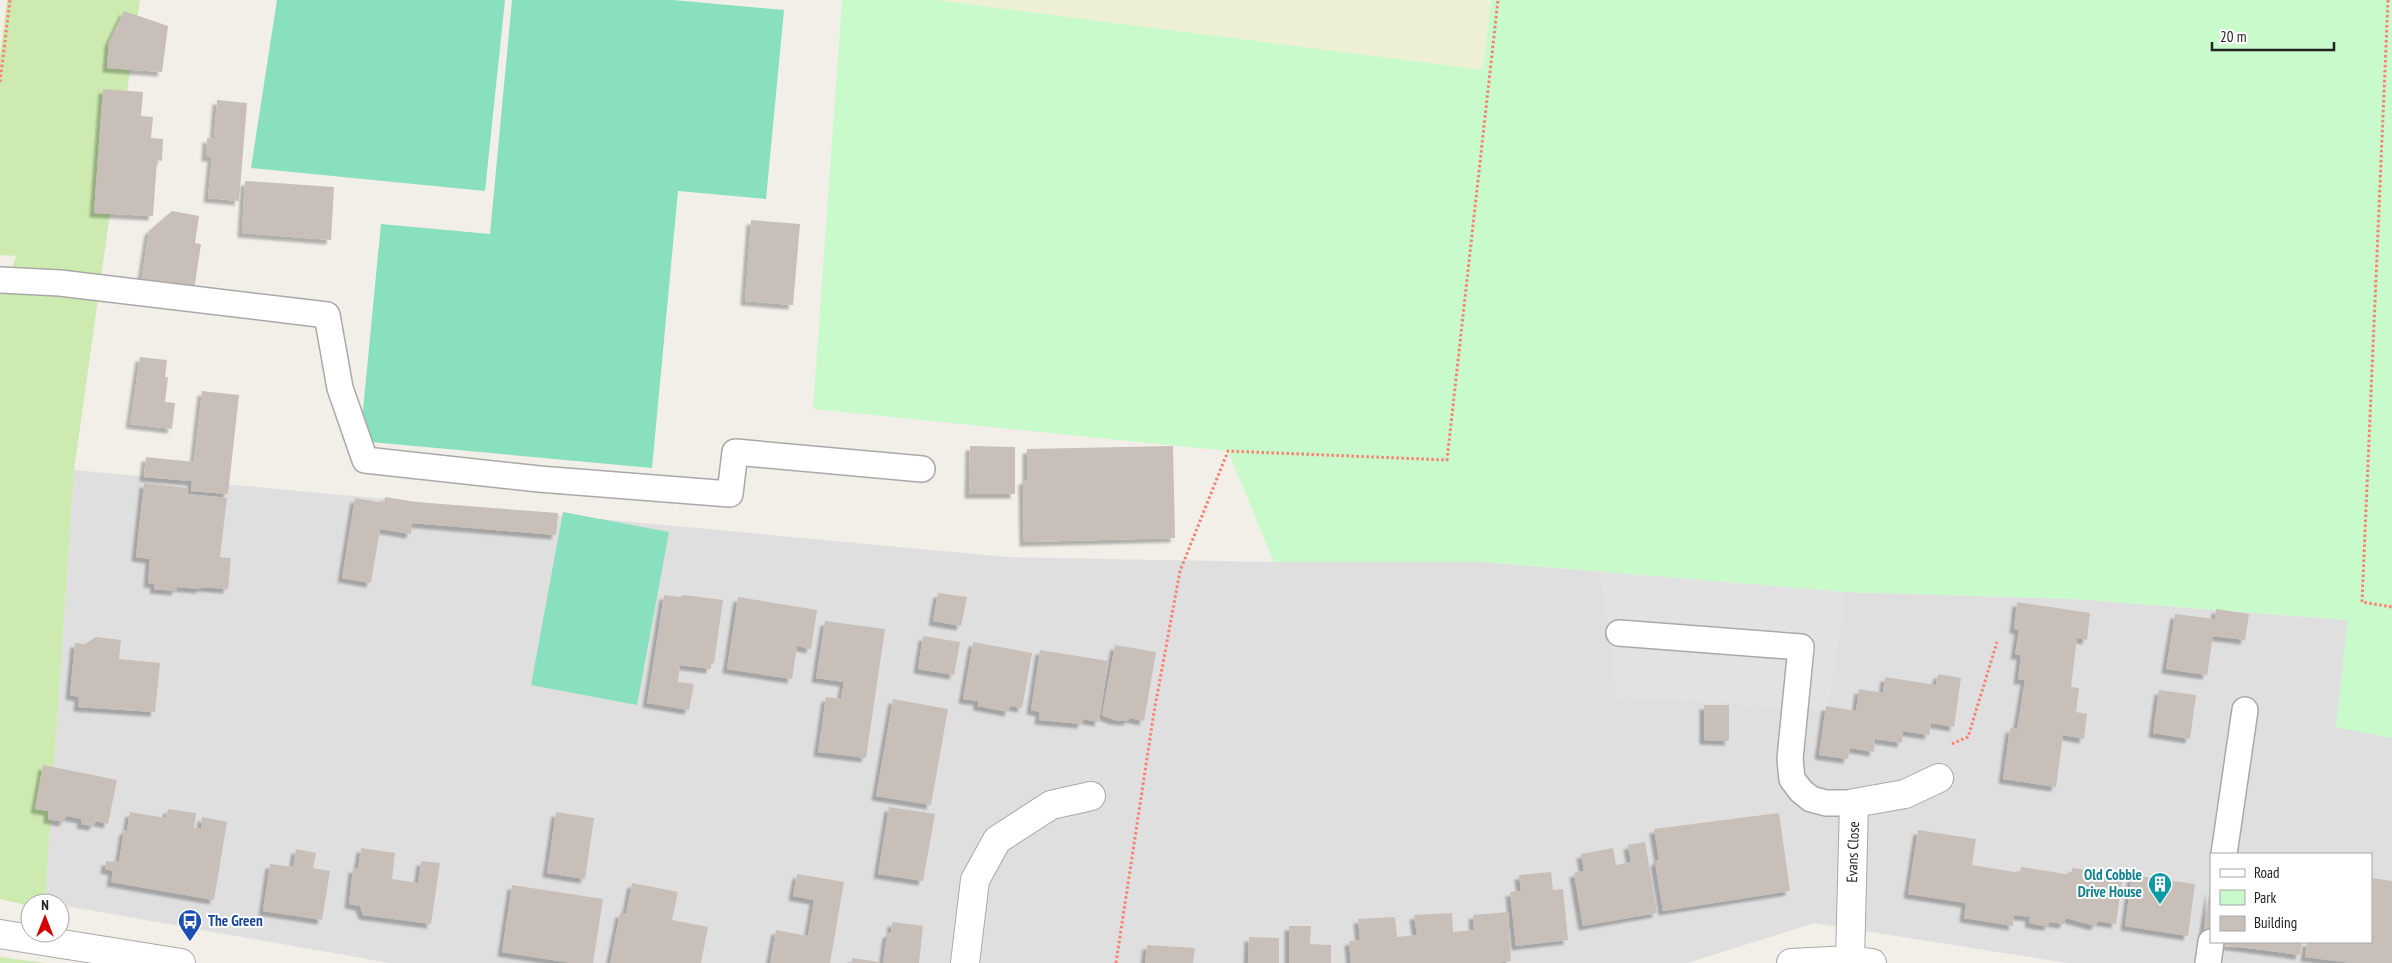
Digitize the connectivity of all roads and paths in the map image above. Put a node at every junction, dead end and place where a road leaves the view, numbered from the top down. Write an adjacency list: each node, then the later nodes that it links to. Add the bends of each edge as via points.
1 (10, 0): 4 (path)
2 (1498, 0): 20 (path, via 1447,460 1228,451 1180,571 1154,712)
3 (2388, 0): 7 (path, via 2362,602)
4 (0, 82)
5 (0, 280): 6 (lane, via 60,283 327,315 340,388 365,460 538,479 730,494 735,452)
6 (922, 469)
7 (2392, 607)
8 (1619, 634): 13 (lane, via 1801,647 1790,759 1792,780 1811,799 1826,803)
9 (1997, 642): 11 (path, via 1968,737 1952,744)
10 (2245, 710): 14 (lane)
11 (1939, 778): 13 (street, Evans Close, via 1904,794)
12 (1091, 796): 19 (street, via 1051,805 997,840 975,880)
13 (1854, 803): 17 (street, Evans Close)
14 (2224, 853)
15 (0, 934): 18 (street)
16 (2211, 943): 22 (lane)
17 (1861, 962): 21 (street)
18 (181, 963)
19 (965, 963)
20 (1116, 963)
21 (1791, 963)
22 (2208, 963)

